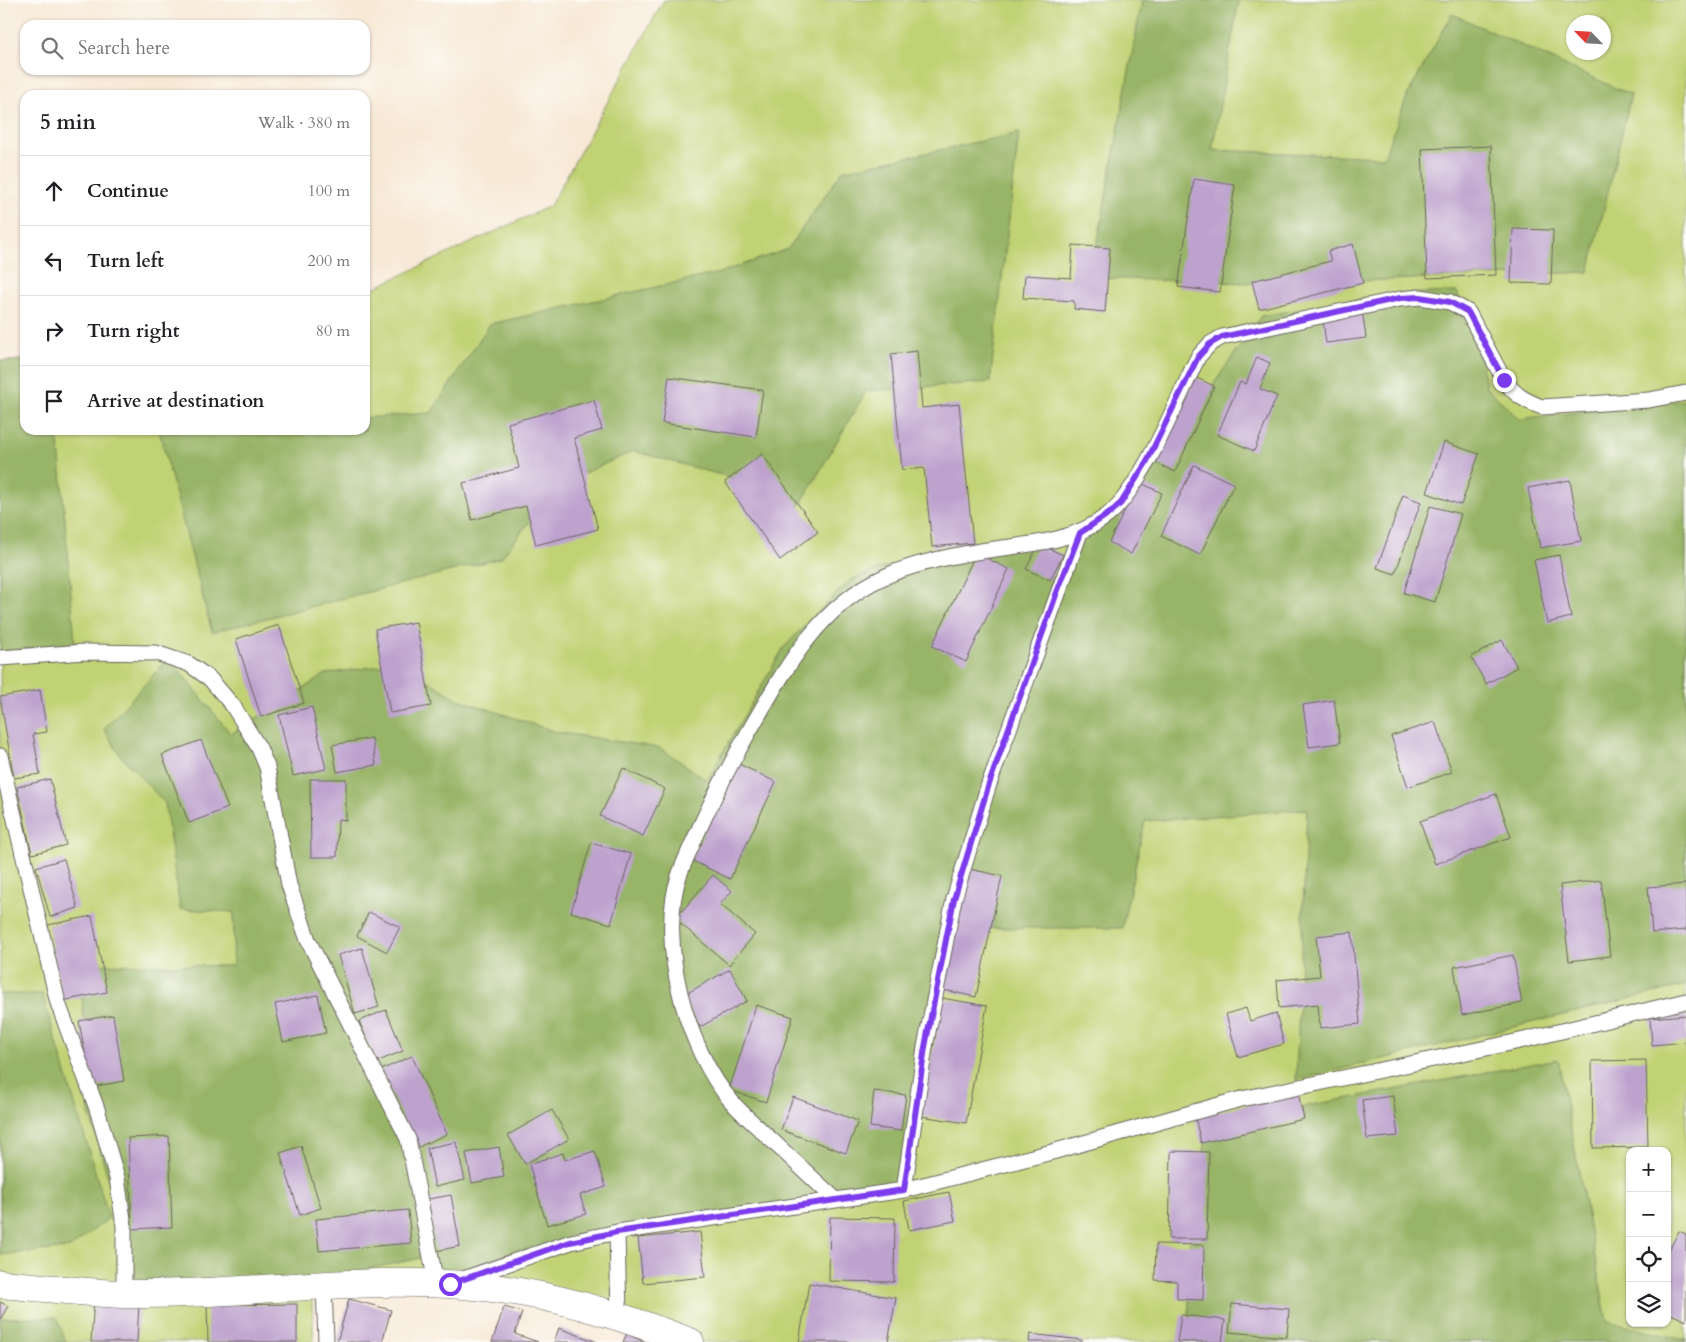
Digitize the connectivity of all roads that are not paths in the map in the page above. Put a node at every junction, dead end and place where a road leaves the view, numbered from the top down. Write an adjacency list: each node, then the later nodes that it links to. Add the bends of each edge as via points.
1 (1686, 393): 2 (lane, via 1649,400 1542,407 1528,402 1511,390 1504,380 1468,312 1450,302 1420,297 1400,298 1222,337 1198,357 1146,463 1121,503)
2 (1080, 533): 6 (lane, via 988,787 954,899 925,1047); 7 (lane, via 1059,540 975,552 904,569 884,576 855,593 822,622 786,666 718,786 678,876 672,907 672,940 680,996 700,1054 733,1104)
3 (0, 658): 10 (lane, via 85,652 167,655 202,672 234,706 268,767 289,885 298,916 408,1139)
4 (0, 756): 12 (lane, via 58,1003 97,1109 117,1178 124,1226)
5 (1686, 1002): 6 (lane, via 1520,1041 1236,1100)
6 (904, 1190): 7 (lane)
7 (835, 1199): 8 (lane)
8 (617, 1232): 10 (lane, via 570,1242); 13 (lane)
9 (0, 1284): 12 (street)
10 (443, 1284): 11 (street); 13 (street, via 519,1291)
11 (324, 1285): 12 (street); 14 (lane)
12 (124, 1294)
13 (619, 1315): 15 (street)
14 (326, 1342)
15 (690, 1342)

